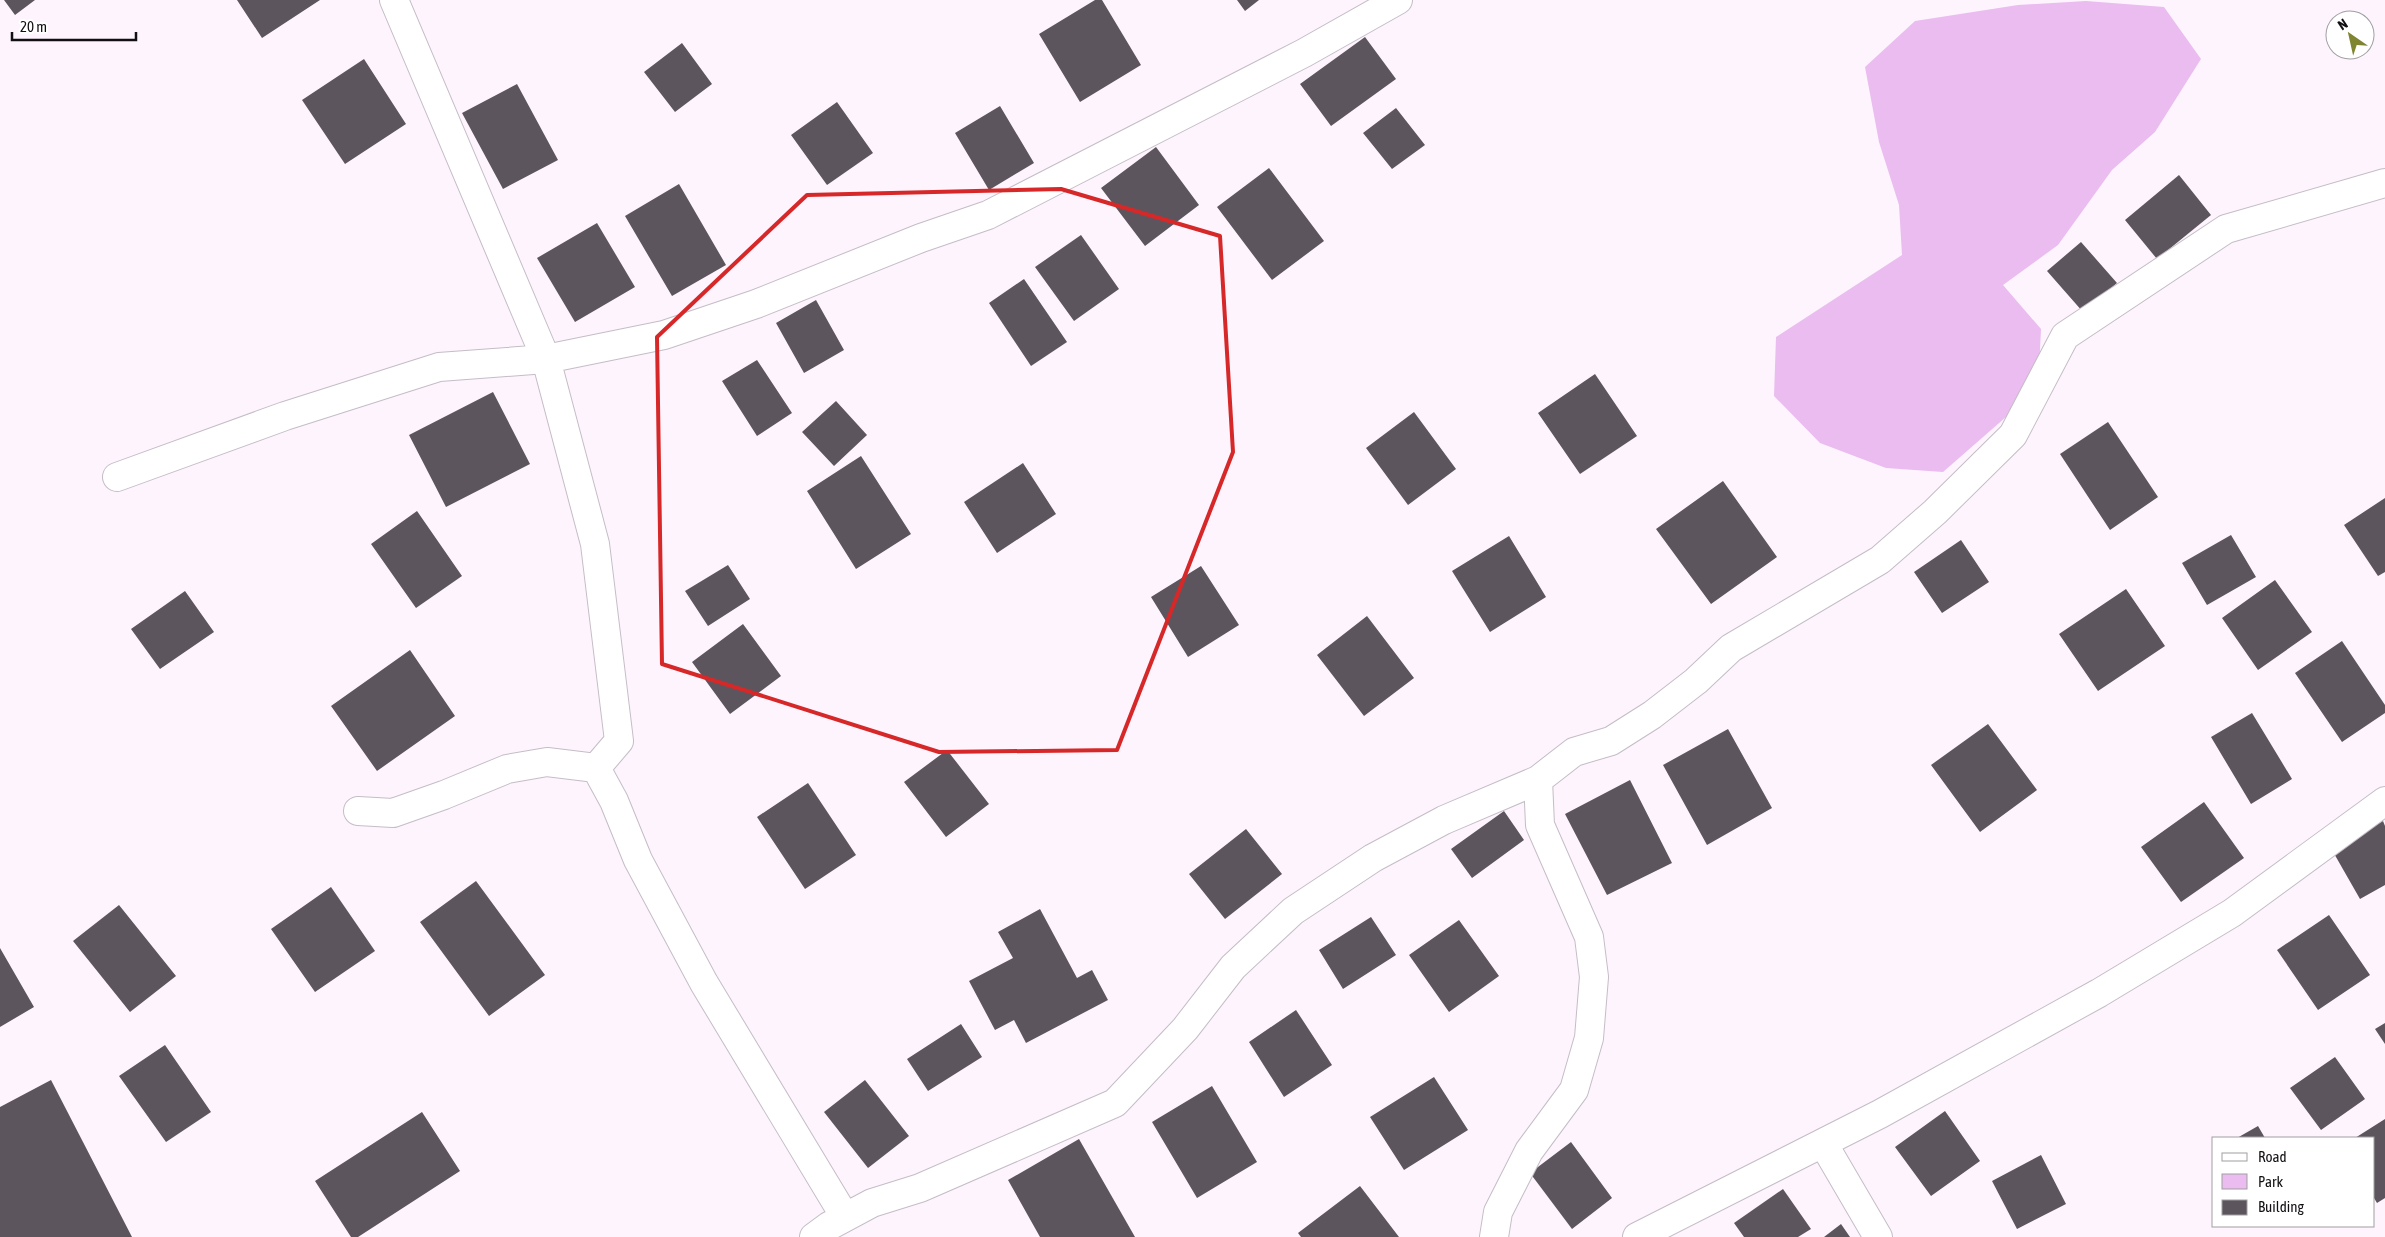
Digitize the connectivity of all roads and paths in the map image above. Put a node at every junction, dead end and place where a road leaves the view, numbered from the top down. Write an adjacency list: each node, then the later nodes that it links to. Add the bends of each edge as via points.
1 (394, 0): 4 (street)
2 (1398, 0): 4 (street, via 1304,53 988,215 921,238 756,304 664,335)
3 (2385, 183): 7 (street, via 2226,228 2066,336 2013,435 1935,512 1880,560 1731,648 1696,681 1652,715 1611,741 1574,752)
4 (546, 359): 5 (street, via 439,367 285,416); 6 (street, via 595,544 619,742)
5 (117, 477)
6 (596, 768): 9 (street, via 547,762 507,769 393,812); 11 (street, via 614,801 638,860 704,983)
7 (1538, 780): 11 (street, via 1436,824 1372,858 1293,911 1233,967 1185,1029 1115,1103); 13 (street, via 1540,825 1588,937 1594,977 1589,1038 1574,1090 1529,1151 1498,1212)
8 (2385, 801): 10 (street, via 2232,913 2099,993)
9 (358, 811)
10 (1822, 1143): 14 (street); 15 (street)
11 (845, 1217): 12 (street)
12 (814, 1237)
13 (1494, 1237)
14 (1637, 1237)
15 (1878, 1237)

